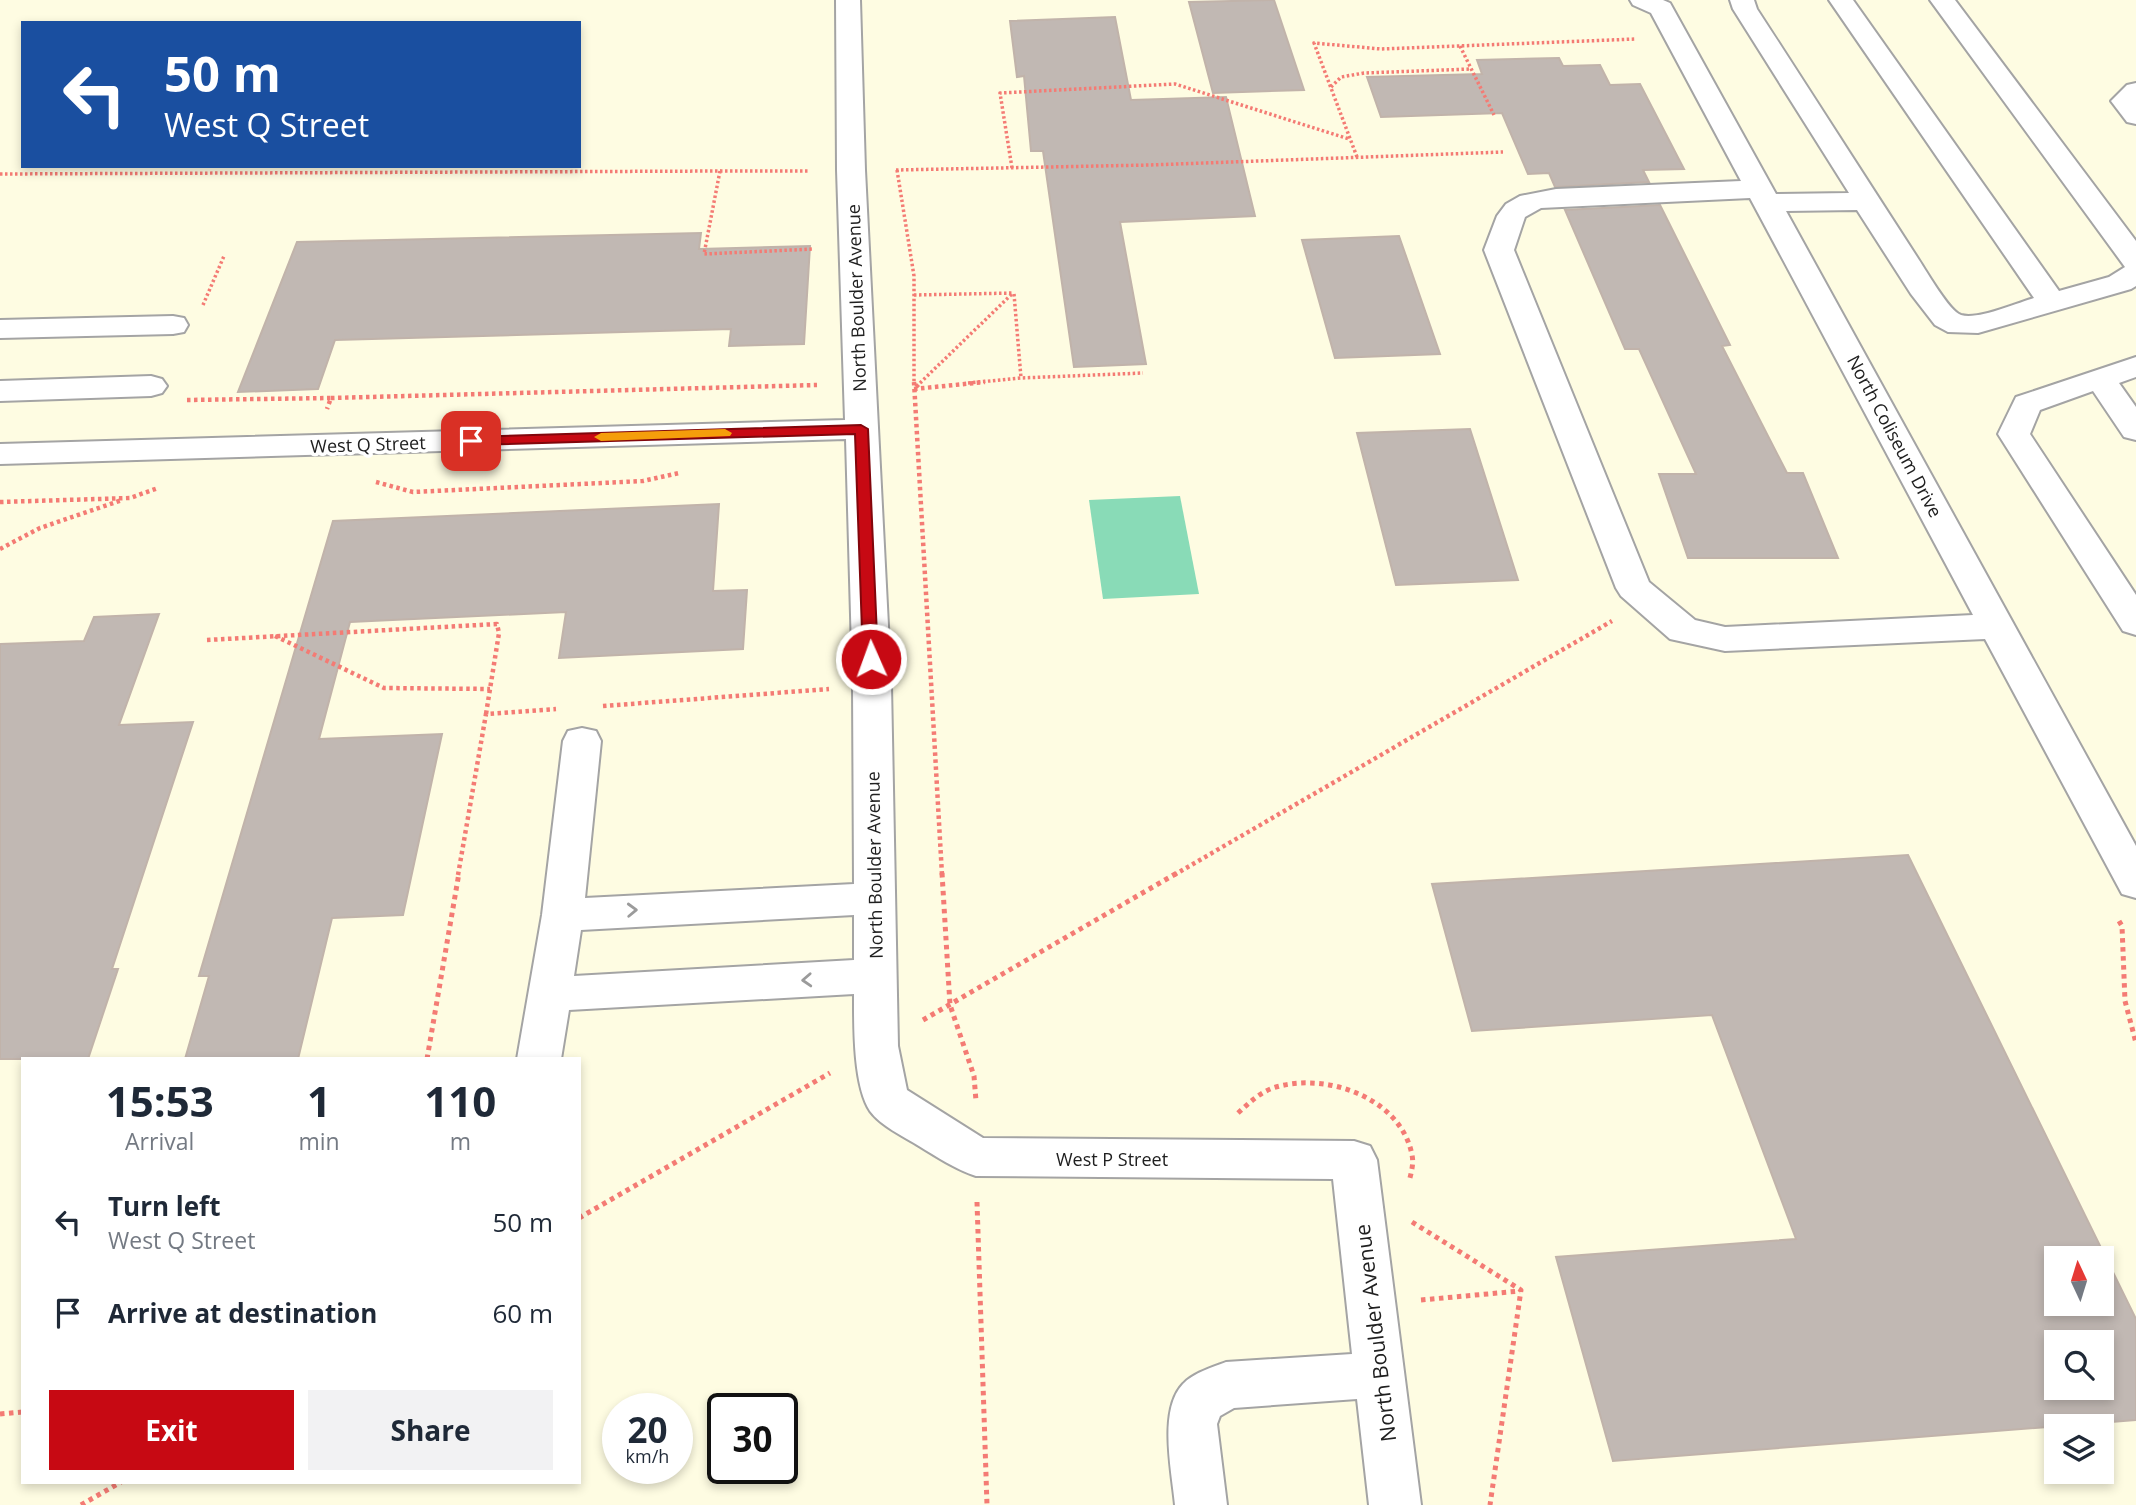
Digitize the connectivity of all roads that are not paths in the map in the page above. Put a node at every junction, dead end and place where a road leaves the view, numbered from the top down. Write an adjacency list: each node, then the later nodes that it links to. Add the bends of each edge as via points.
1 (848, 0): 19 (street, North Boulder Avenue)
2 (1642, 0): 8 (street, North Coliseum Drive, via 1661,8)
3 (1742, 0): 9 (street)
4 (1841, 0): 12 (street)
5 (1942, 0): 10 (street)
6 (2136, 90): 7 (street, via 2123,101)
7 (2136, 116)
8 (1762, 192): 9 (street); 23 (street, North Coliseum Drive); 23 (street, via 1556,197 1525,201 1510,214 1499,250 1634,588 1683,630 1725,639)
9 (1860, 192): 12 (street, via 1946,319 1959,325 1978,324)
10 (2136, 261)
11 (2136, 273): 12 (street)
12 (2052, 303)
13 (173, 325): 14 (street)
14 (0, 329)
15 (2136, 366): 16 (street)
16 (2100, 378): 20 (street); 22 (street, via 2027,404 2014,434)
17 (151, 386): 18 (street)
18 (0, 391)
19 (861, 429): 21 (street, West Q Street); 26 (street, North Boulder Avenue, via 872,685)
20 (2136, 430)
21 (0, 454)
22 (2136, 623)
23 (1997, 626): 25 (street, North Coliseum Drive)
24 (582, 741): 27 (street)
25 (2136, 883)
26 (874, 898): 27 (street, one-way to 26); 28 (street, North Boulder Avenue)
27 (564, 915): 29 (street)
28 (875, 976): 29 (street, one-way to 29); 31 (street, North Boulder Avenue, via 876,1046 887,1100)
29 (551, 994): 30 (street)
30 (539, 1057)
31 (976, 1157): 32 (street, West P Street)
32 (1354, 1160): 33 (street, North Boulder Avenue)
33 (1380, 1375): 34 (street, via 1226,1385 1200,1401 1192,1424); 35 (street, North Boulder Avenue)
34 (1201, 1505)
35 (1395, 1505)

